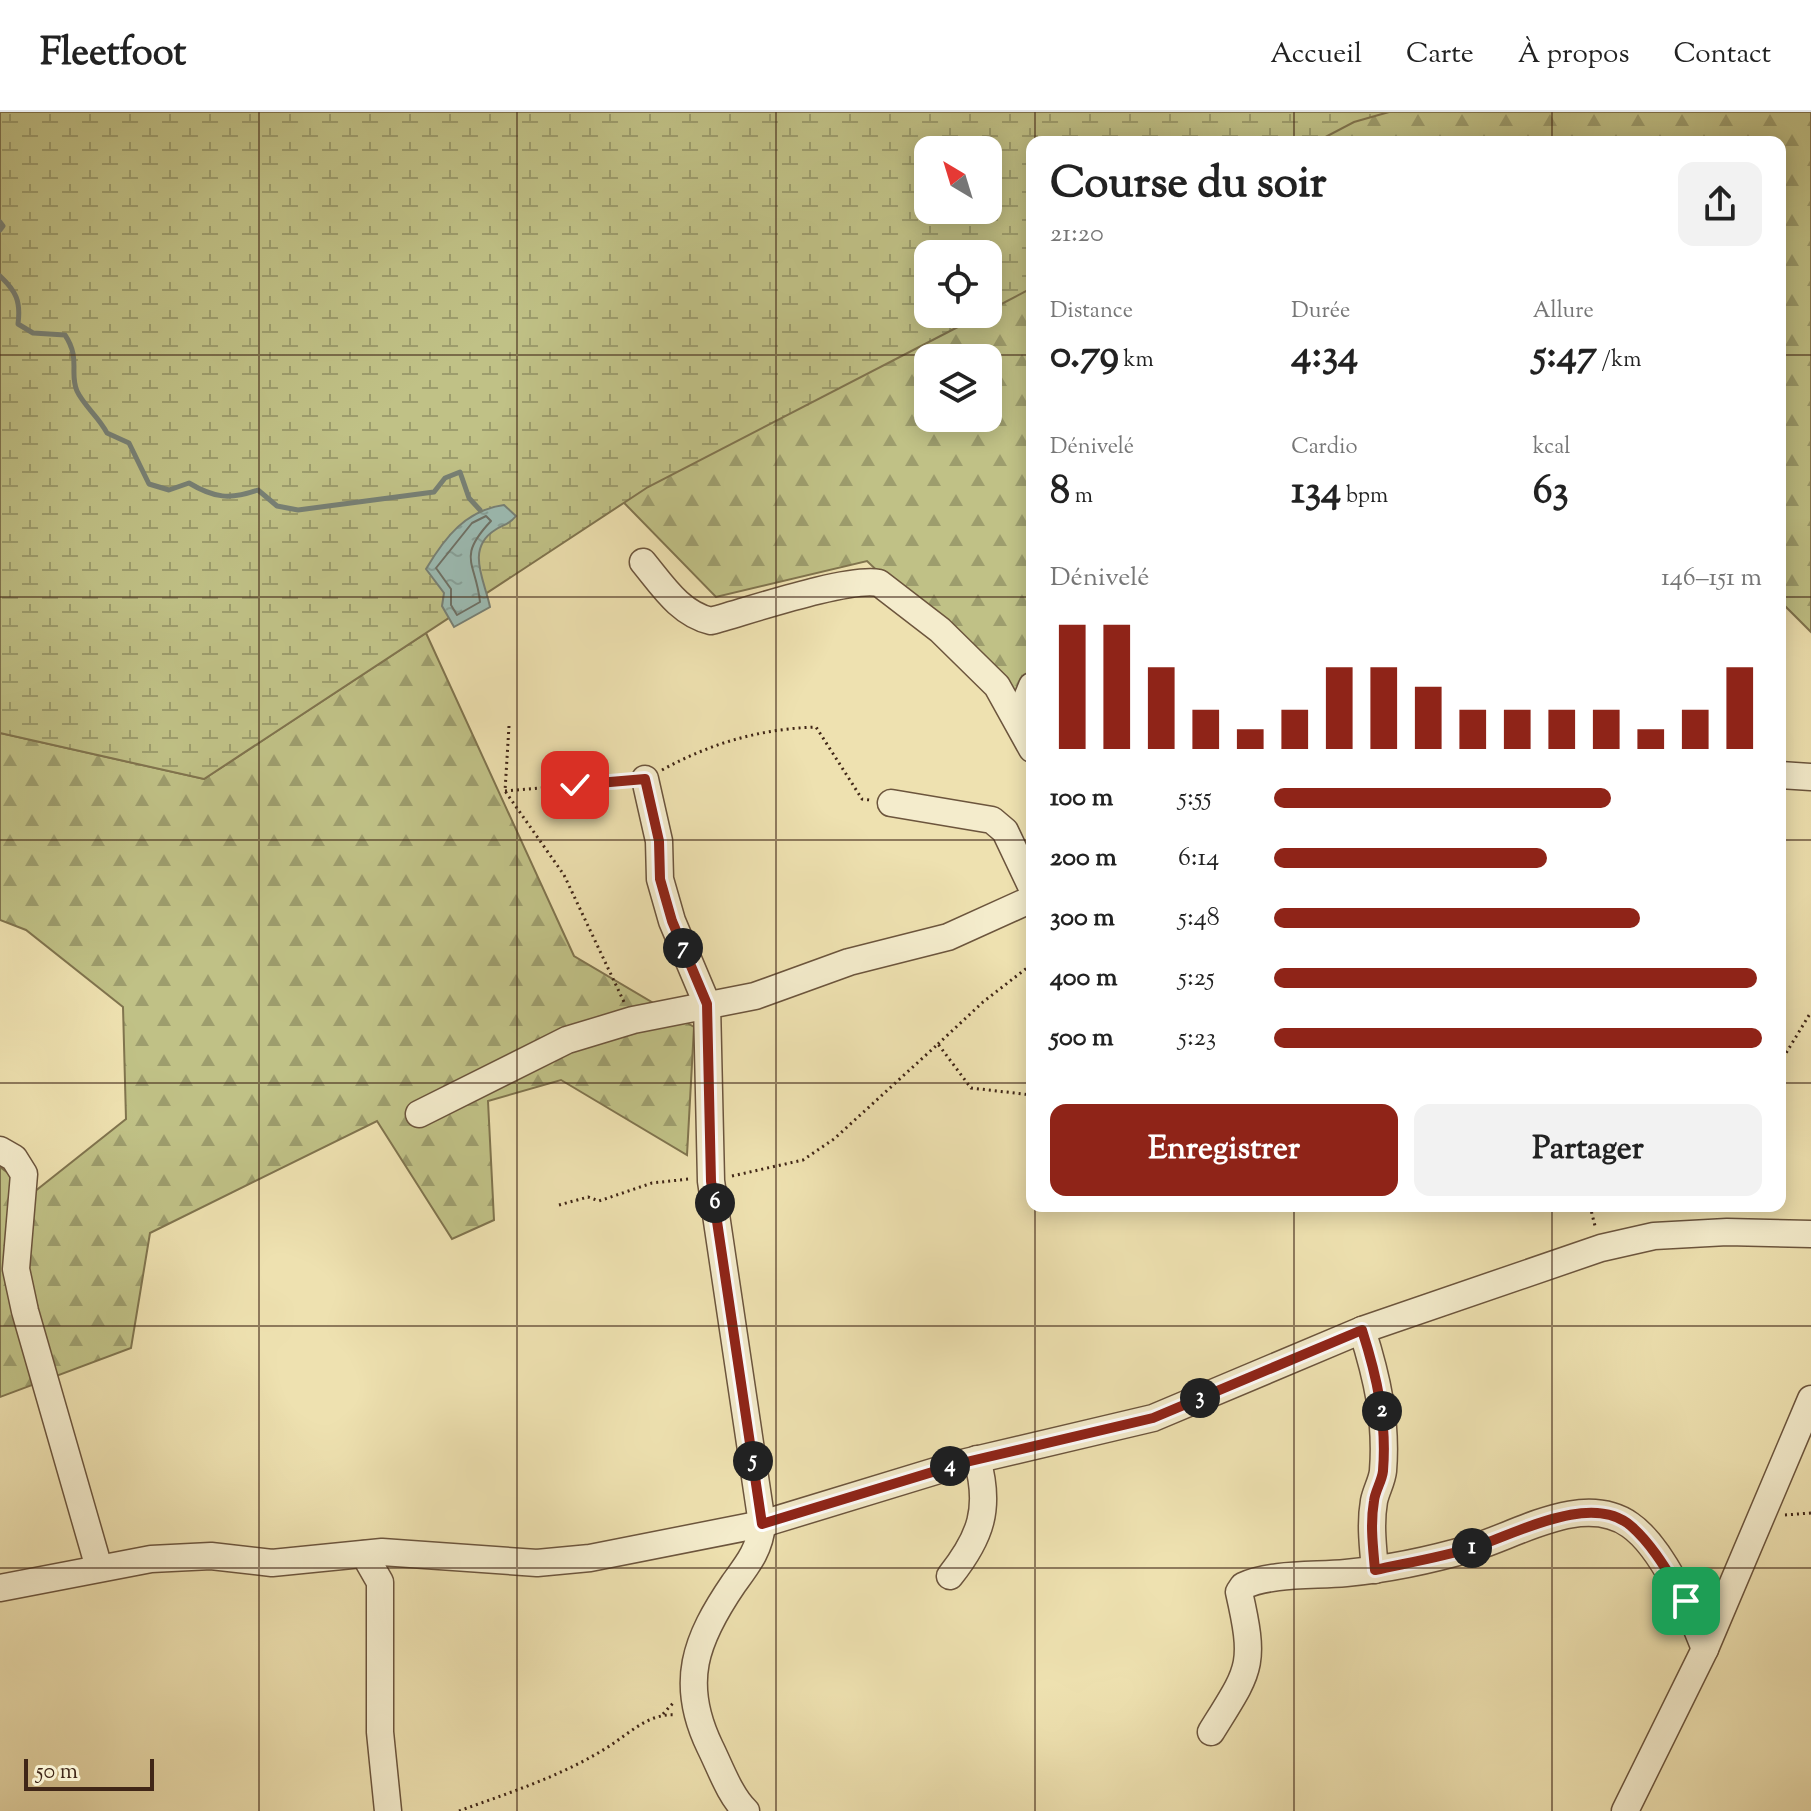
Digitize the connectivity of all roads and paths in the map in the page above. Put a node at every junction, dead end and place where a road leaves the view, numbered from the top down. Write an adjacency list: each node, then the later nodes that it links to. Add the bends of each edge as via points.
1 (643, 562): 3 (street, via 677,602 696,618 711,621 835,588 879,583 978,667)
2 (1026, 701): 3 (street)
3 (1018, 720): 5 (street)
4 (509, 726): 9 (path)
5 (1026, 737)
6 (1786, 775): 7 (street)
7 (1811, 777)
8 (645, 779): 9 (path); 10 (path, via 701,748 774,728 816,727 862,799); 14 (street, via 654,805 660,879)
9 (505, 791): 16 (path, via 564,875)
10 (891, 803): 11 (street, via 992,820 1005,831)
11 (1026, 875)
12 (1026, 902): 14 (street, via 948,937 849,962 755,996)
13 (1026, 969): 17 (path)
14 (707, 1004): 16 (street); 22 (street)
15 (1811, 1012): 18 (path)
16 (633, 1020): 20 (street, via 567,1040)
17 (938, 1044): 19 (path, via 971,1088); 22 (path, via 834,1139 803,1160)
18 (1786, 1053)
19 (1026, 1094)
20 (419, 1114)
21 (0, 1150): 31 (street, via 14,1158 24,1174 16,1269)
22 (711, 1181): 23 (path, via 683,1178 599,1201 588,1197); 28 (street)
23 (559, 1205)
24 (1811, 1234): 25 (street, via 1654,1236 1601,1248)
25 (1362, 1330): 27 (street, via 1153,1418); 32 (street, via 1382,1407 1383,1474 1371,1530)
26 (1811, 1399): 36 (street)
27 (977, 1459): 28 (street); 33 (street, via 985,1487 983,1517 970,1550)
28 (762, 1524): 30 (street, via 590,1558 537,1563); 37 (street, via 757,1552 710,1623 695,1657)
29 (364, 1554): 30 (street); 31 (street, via 272,1563 211,1556 166,1558); 34 (street)
30 (408, 1554): 34 (street)
31 (99, 1568): 35 (street)
32 (1375, 1570): 36 (street, via 1471,1548 1567,1515 1597,1513 1629,1524 1662,1563 1686,1601); 38 (street, via 1243,1586 1239,1592 1249,1665)
33 (950, 1576)
34 (380, 1582): 39 (street, via 380,1732)
35 (0, 1588)
36 (1705, 1649): 42 (street)
37 (696, 1717): 40 (path, via 663,1714 577,1766); 41 (street)
38 (1211, 1732)
39 (388, 1811)
40 (459, 1811)
41 (746, 1811)
42 (1625, 1811)

